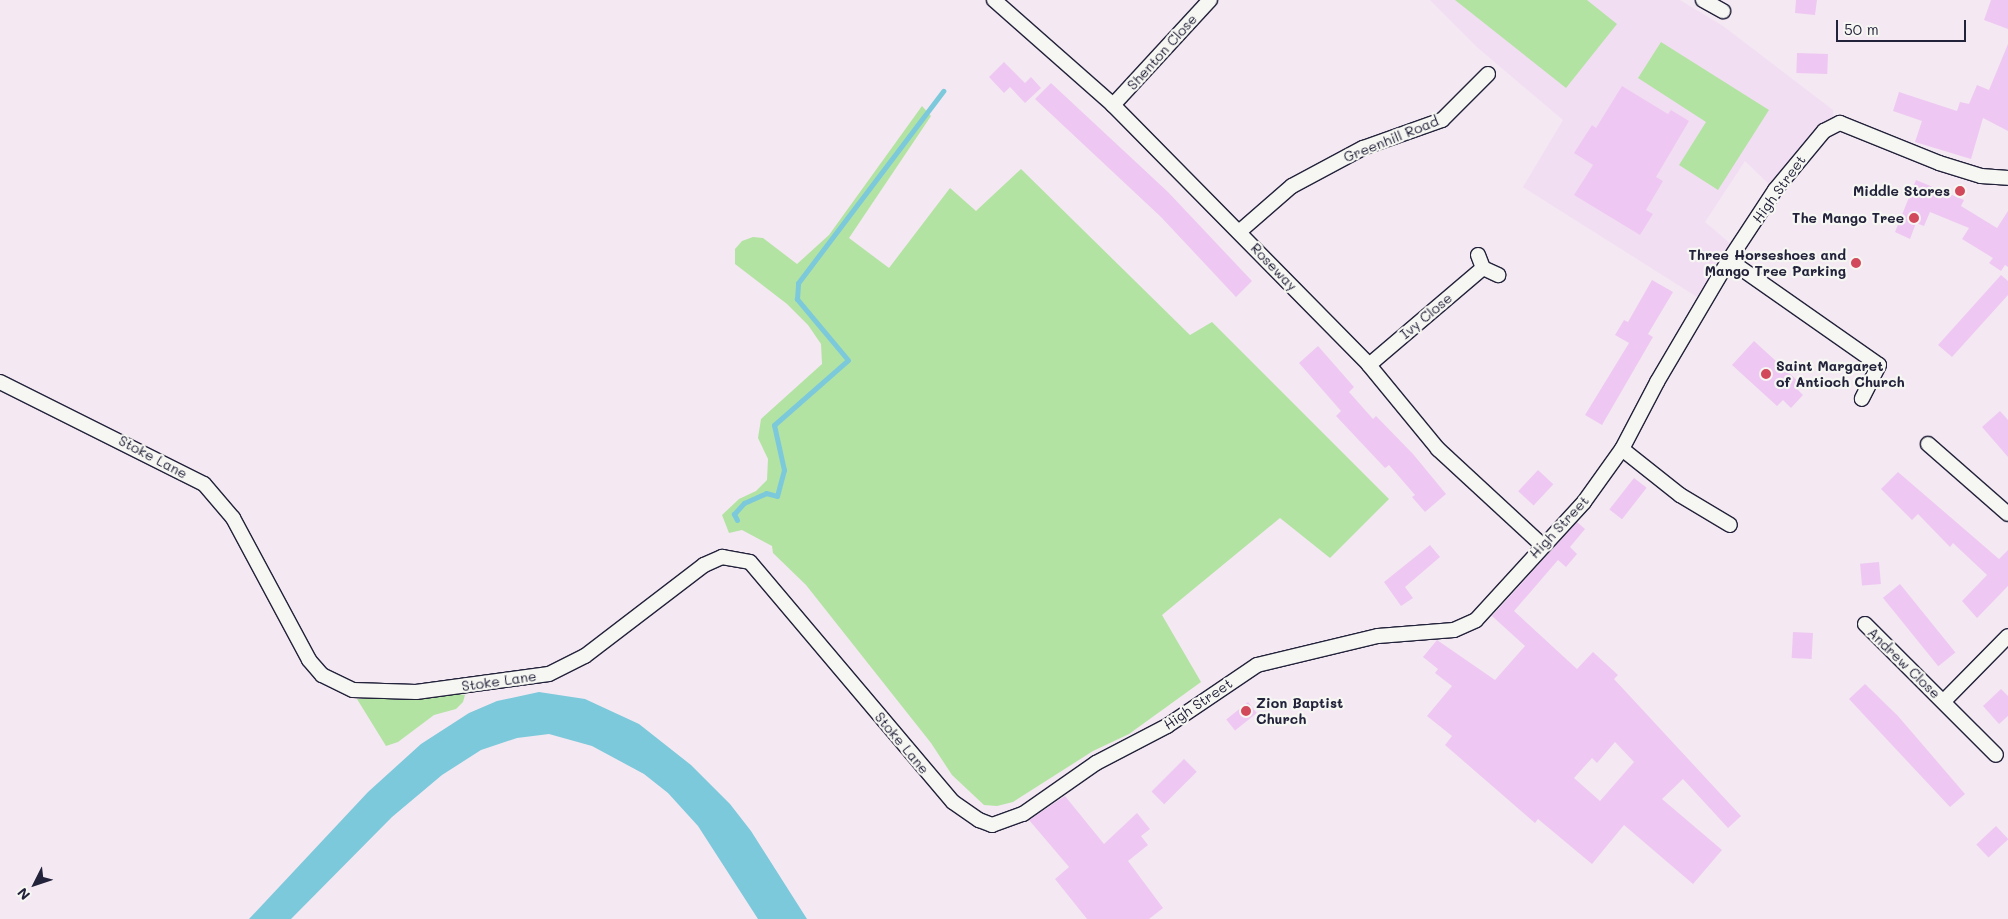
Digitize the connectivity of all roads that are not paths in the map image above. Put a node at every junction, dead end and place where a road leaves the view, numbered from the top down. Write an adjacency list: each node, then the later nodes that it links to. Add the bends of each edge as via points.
1 (994, 0): 6 (street, Roseway)
2 (1210, 0): 6 (street, Shenton Close)
3 (1703, 0): 4 (street)
4 (1723, 11)
5 (1488, 74): 8 (street, Greenhill Road, via 1442,120 1363,148 1292,186)
6 (1113, 105): 8 (street, Roseway)
7 (2008, 178): 9 (street, High Street, via 1982,176 1939,163 1856,128 1834,125 1824,131 1775,190)
8 (1239, 232): 11 (street, Roseway)
9 (1729, 260): 13 (street, via 1879,365); 15 (street, High Street, via 1657,382)
10 (1498, 275): 11 (street, Ivy Close, via 1481,261)
11 (1369, 365): 18 (street, Roseway, via 1438,448)
12 (0, 382): 23 (street, Stoke Lane, via 204,484 233,518 309,660 322,675 353,690 416,692 549,674 585,656 704,565 722,557 750,562 952,802)
13 (1862, 399)
14 (1928, 444): 16 (street)
15 (1622, 449): 17 (street, via 1680,495); 18 (street, High Street, via 1584,502)
16 (2008, 514)
17 (1730, 526)
18 (1542, 545): 23 (street, High Street, via 1476,620 1466,625 1440,632 1378,636 1257,665 1167,726 1096,763 1023,814 992,825)
19 (1865, 624): 21 (street, Andrew Close)
20 (2008, 636): 21 (street, Andrew Close)
21 (1944, 702): 22 (street, Andrew Close)
22 (1996, 755)
23 (979, 820)

